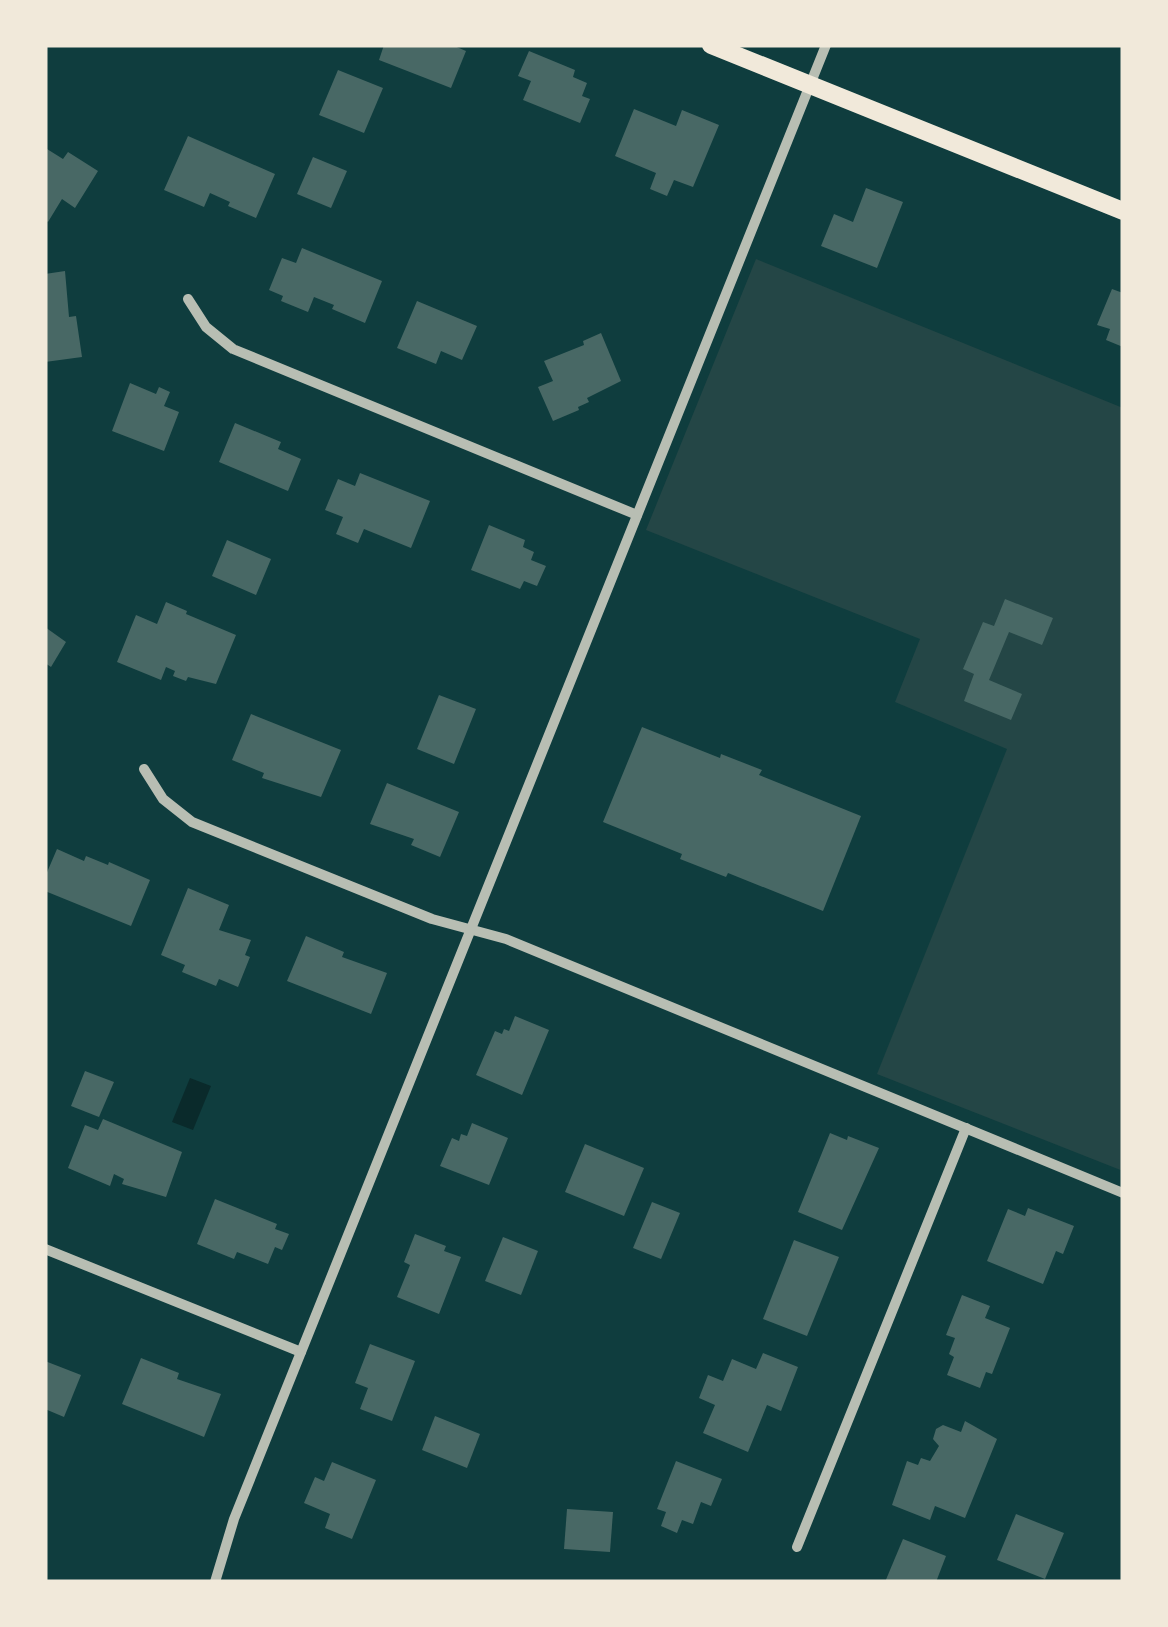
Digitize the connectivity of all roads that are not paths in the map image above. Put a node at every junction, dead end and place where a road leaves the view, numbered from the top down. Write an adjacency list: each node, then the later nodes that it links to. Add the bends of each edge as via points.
1 (712, 45): 3 (main road)
2 (826, 45): 3 (street)
3 (810, 85): 4 (main road); 6 (street)
4 (1123, 211)
5 (188, 299): 6 (street, via 206,328 233,349)
6 (637, 514): 8 (street)
7 (144, 769): 8 (street, via 164,799 192,822)
8 (471, 929): 9 (street); 12 (street)
9 (966, 1128): 10 (street); 13 (street)
10 (1123, 1193)
11 (45, 1249): 12 (street)
12 (301, 1352): 14 (street)
13 (797, 1547)
14 (215, 1582)

